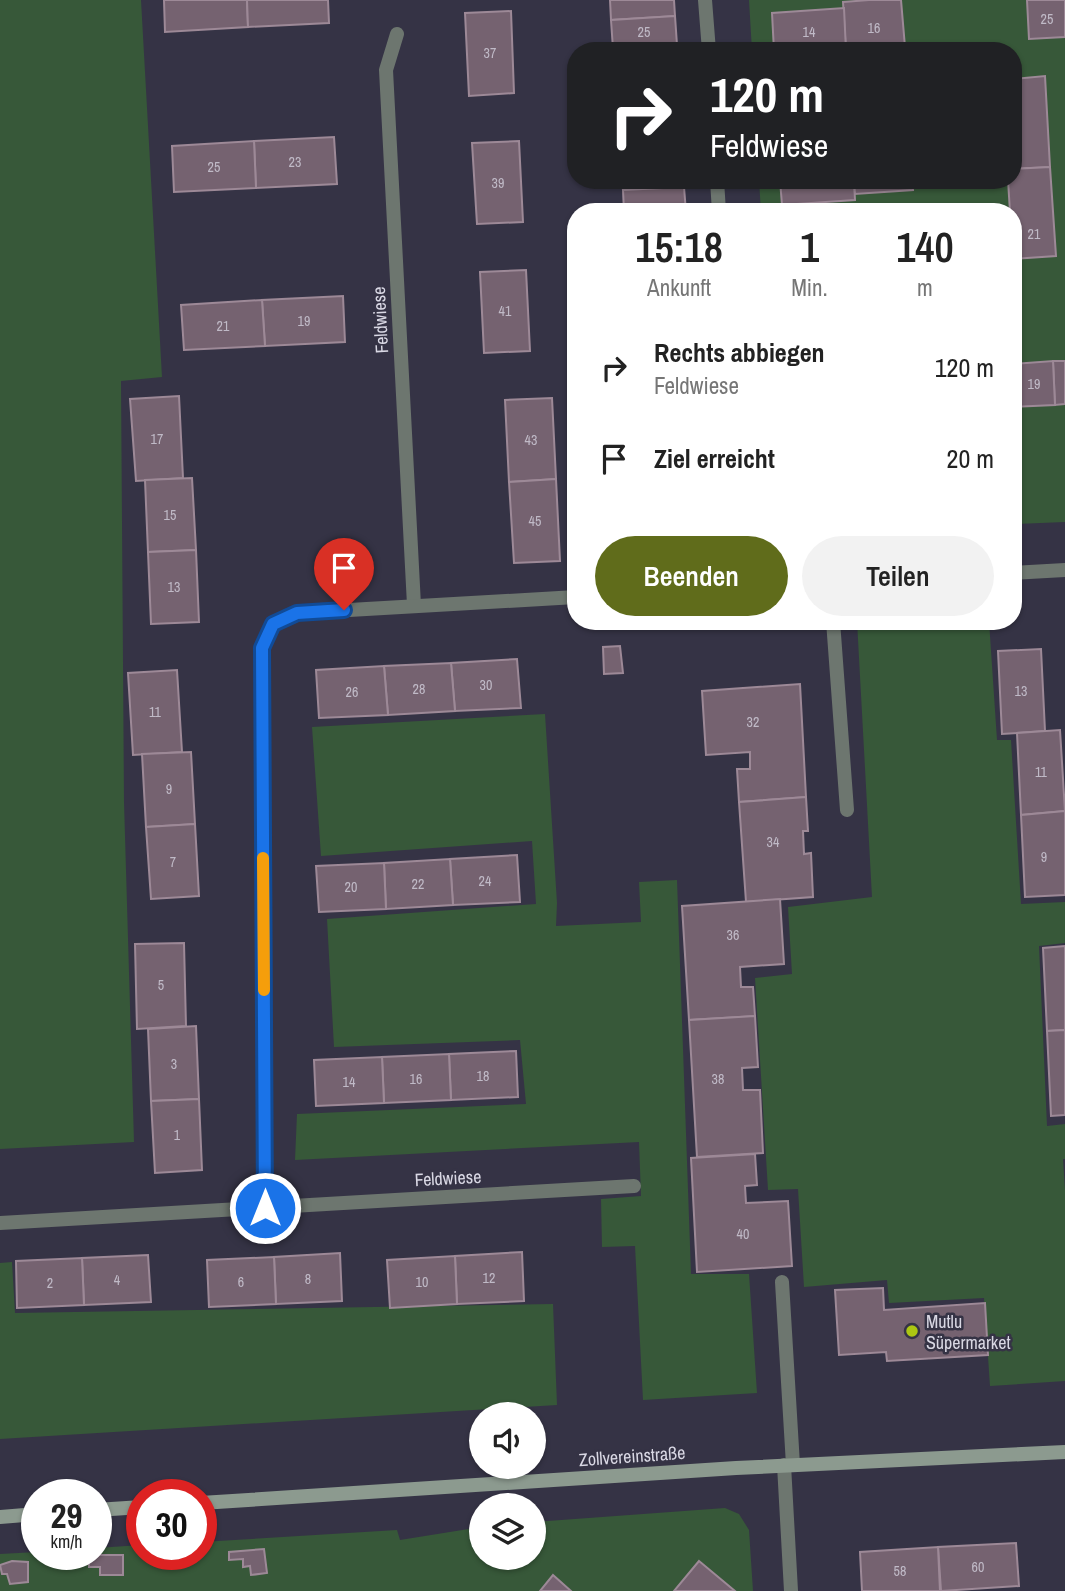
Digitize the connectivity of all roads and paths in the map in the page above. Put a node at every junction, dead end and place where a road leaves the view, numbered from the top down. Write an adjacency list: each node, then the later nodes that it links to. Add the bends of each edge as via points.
1 (705, 0): 3 (street)
2 (397, 34): 7 (street, Feldwiese, via 386,70)
3 (708, 42)
4 (1065, 570): 5 (street)
5 (1022, 572)
6 (567, 597): 7 (street)
7 (414, 605): 11 (street, via 297,613 273,624 262,648)
8 (834, 630): 9 (street)
9 (847, 810)
10 (634, 1186): 11 (street, Feldwiese)
11 (265, 1208): 12 (street, Feldwiese)
12 (0, 1223)
13 (782, 1282): 15 (street)
14 (1065, 1452): 15 (main road, Zollvereinstraße)
15 (789, 1465): 16 (main road, Zollvereinstraße); 19 (street)
16 (217, 1502)
17 (21, 1515): 18 (main road)
18 (0, 1517)
19 (791, 1591)

